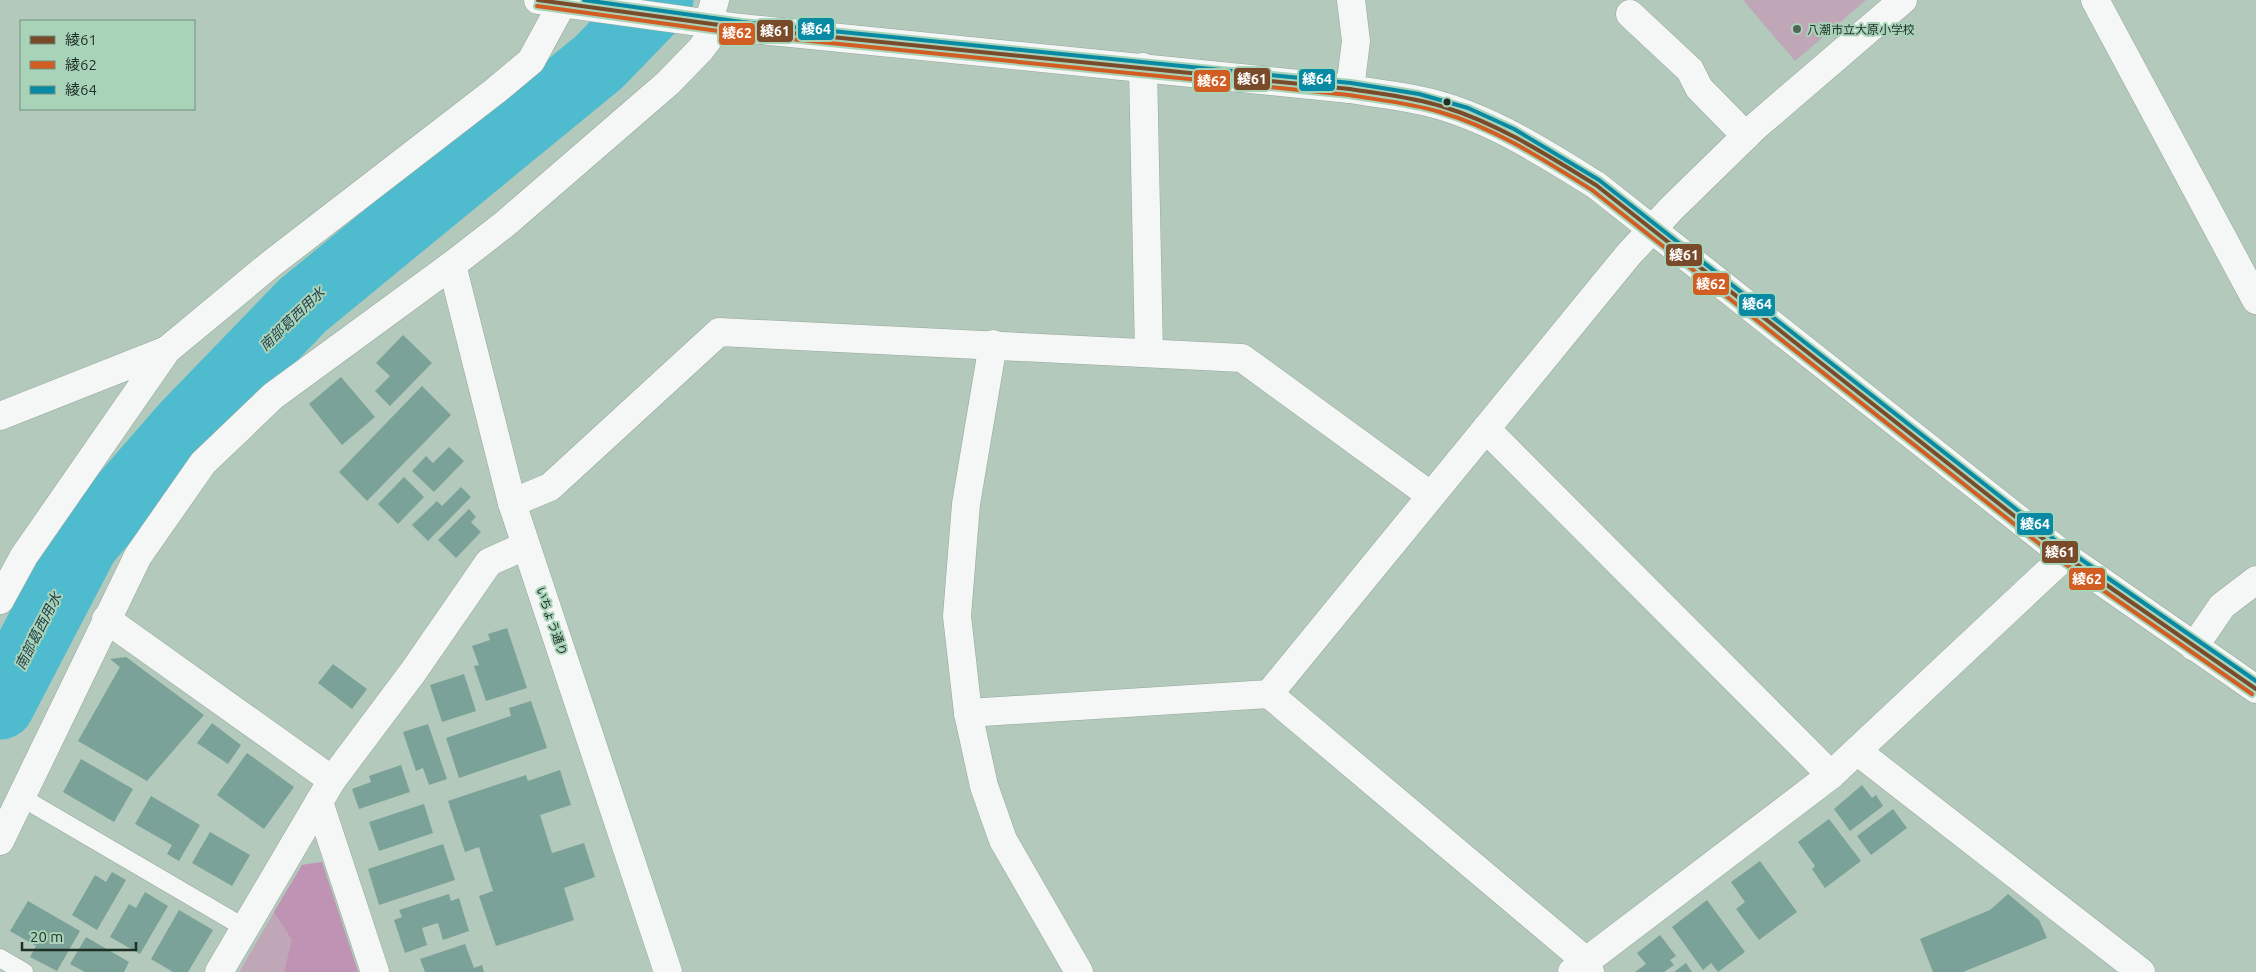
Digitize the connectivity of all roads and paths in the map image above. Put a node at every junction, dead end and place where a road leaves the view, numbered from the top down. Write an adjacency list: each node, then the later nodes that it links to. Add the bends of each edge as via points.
1 (1351, 0): 8 (street, via 1356,42)
2 (1903, 0): 9 (street)
3 (2095, 0): 12 (street)
4 (550, 2): 6 (street); 14 (street, via 531,61 272,263)
5 (1630, 14): 9 (street, via 1690,70 1699,88)
6 (708, 17): 7 (street); 11 (street, via 701,49 668,83)
7 (1143, 68): 8 (street); 15 (street)
8 (1350, 89): 10 (street, via 1419,100 1479,119 1538,149 1596,185)
9 (1746, 136): 10 (street)
10 (1652, 230): 17 (street); 21 (street)
11 (452, 265): 19 (street, いちょう通り); 24 (street, via 273,396 203,463 138,556)
12 (2256, 300)
13 (993, 344): 15 (street); 19 (street, via 719,332 550,487); 28 (street, via 966,504 957,616)
14 (167, 350): 16 (street); 23 (street, via 24,556)
15 (1149, 353): 18 (street, via 1242,358)
16 (0, 416)
17 (1486, 429): 18 (street); 30 (street)
18 (1430, 495): 27 (street)
19 (512, 503): 20 (street, いちょう通り)
20 (525, 546): 31 (street, via 489,562); 40 (street, いちょう通り)
21 (2065, 556): 25 (street); 29 (street)
22 (2256, 580): 25 (street, via 2222,606)
23 (0, 600)
24 (106, 619): 31 (street); 32 (street)
25 (2194, 647): 26 (street)
26 (2256, 689)
27 (1269, 694): 28 (street); 36 (street)
28 (968, 713): 41 (street, via 984,786 1003,840)
29 (1857, 751): 30 (street); 42 (street)
30 (1831, 775): 36 (street)
31 (326, 791): 34 (street); 39 (street)
32 (21, 797): 33 (street); 34 (lane)
33 (0, 841)
34 (245, 928): 38 (street)
35 (0, 958): 37 (lane)
36 (1583, 969)
37 (24, 972)
38 (219, 972)
39 (375, 972)
40 (668, 972)
41 (1079, 972)
42 (2141, 972)

